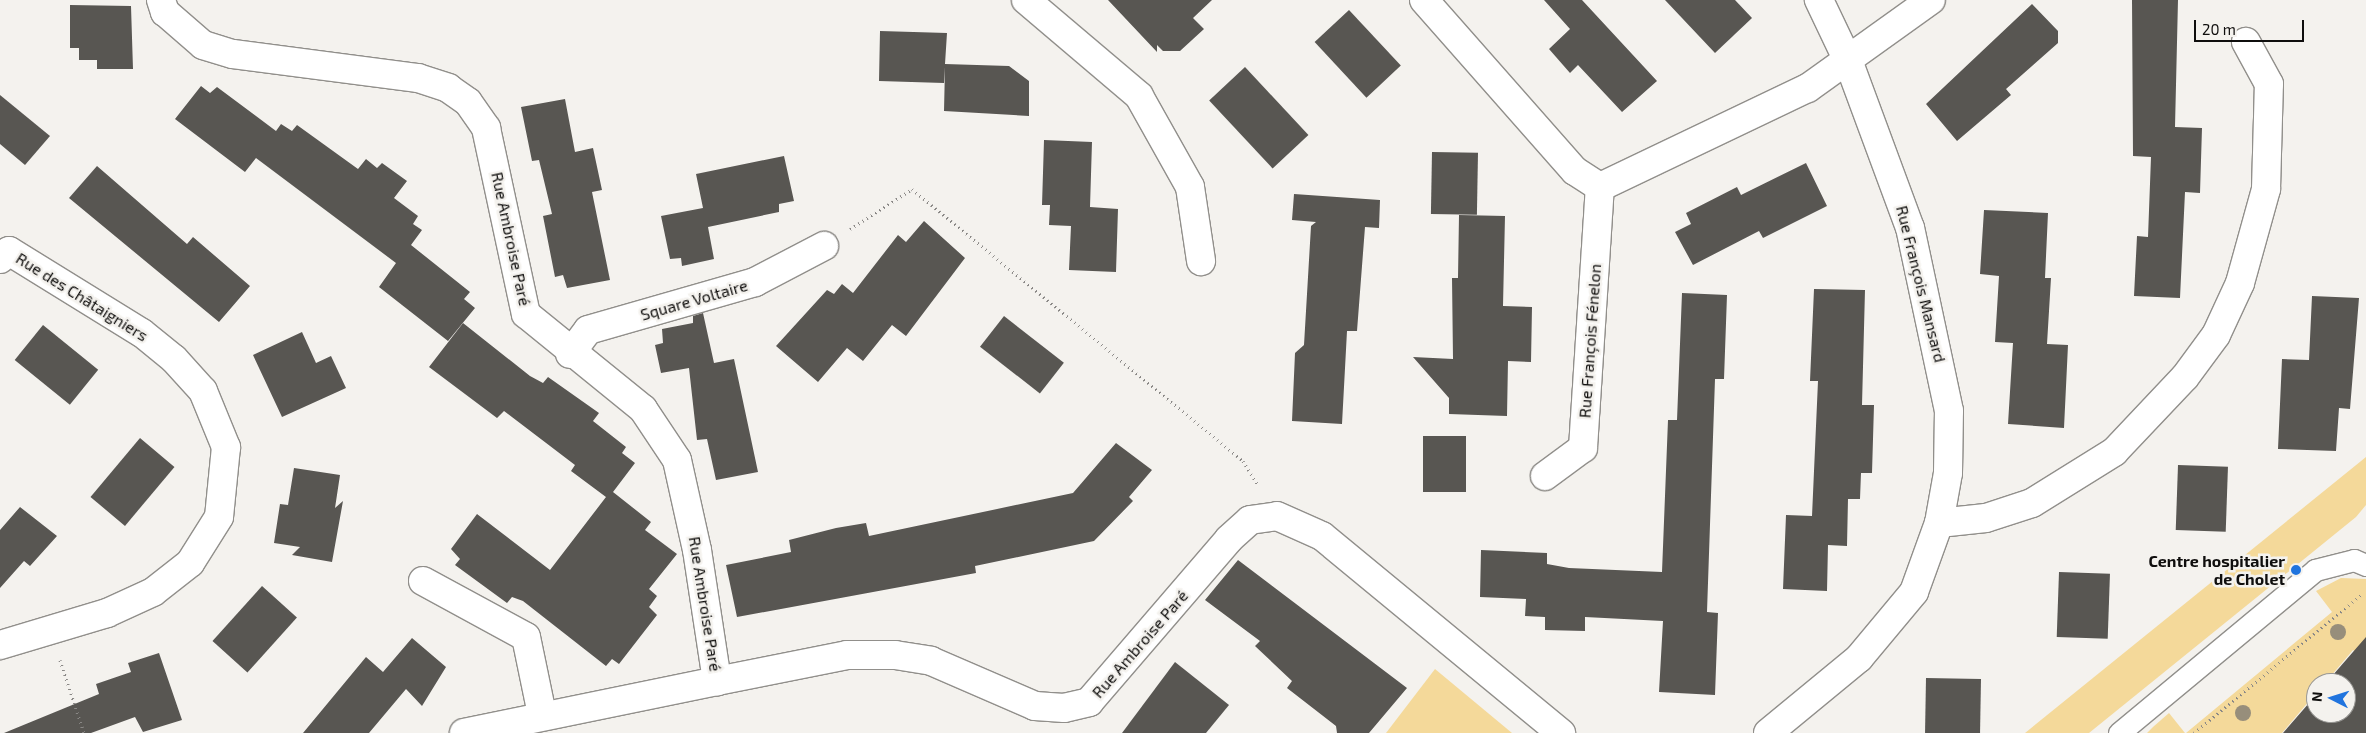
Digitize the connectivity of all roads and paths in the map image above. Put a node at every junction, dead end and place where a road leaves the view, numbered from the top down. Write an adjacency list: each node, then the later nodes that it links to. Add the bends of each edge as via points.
1 (161, 0): 12 (street, Rue Ambroise Paré, via 165,12 185,34 233,54 418,78 448,88 468,102 486,128 526,314)
2 (1026, 0): 11 (street, via 1139,96 1190,187)
3 (1424, 0): 8 (street, via 1575,171)
4 (1819, 0): 7 (street, Rue François Mansard)
5 (1931, 0): 7 (street)
6 (2246, 42): 15 (street, via 2270,84 2266,189 2240,283 2216,335 2185,377 2114,452 2032,503 1986,518)
7 (1849, 63): 8 (street, via 1808,88); 15 (street, Rue François Mansard, via 1910,228 1938,347 1949,411 1948,473)
8 (1600, 187): 13 (street, Rue François Fénelon, via 1583,448)
9 (824, 246): 12 (street, Square Voltaire, via 755,282 588,330); 14 (path, via 912,189 1243,461)
10 (0, 258): 19 (street, Rue des Châtaigniers, via 9,251 142,333 203,391 226,447 219,517 190,563 152,592)
11 (1201, 260)
12 (570, 354): 21 (street, Rue Ambroise Paré, via 643,409 677,460 697,550)
13 (1544, 476)
14 (1277, 516): 21 (street, Rue Ambroise Paré, via 1250,520 1229,539 1089,702 1064,708 1035,706 930,662 895,655 848,655); 25 (street, via 1322,536)
15 (1939, 523): 26 (street, Rue François Mansard, via 1914,592 1860,658)
16 (2366, 565): 27 (lane, via 2354,560 2316,570)
17 (424, 581): 22 (street, via 526,637)
18 (2366, 590): 28 (path)
19 (50, 630): 20 (street, Rue des Châtaigniers); 23 (path)
20 (0, 645)
21 (717, 681): 22 (street)
22 (542, 714): 24 (street)
23 (84, 733)
24 (464, 733)
25 (1561, 733)
26 (1768, 733)
27 (2119, 733)
28 (2194, 733)

